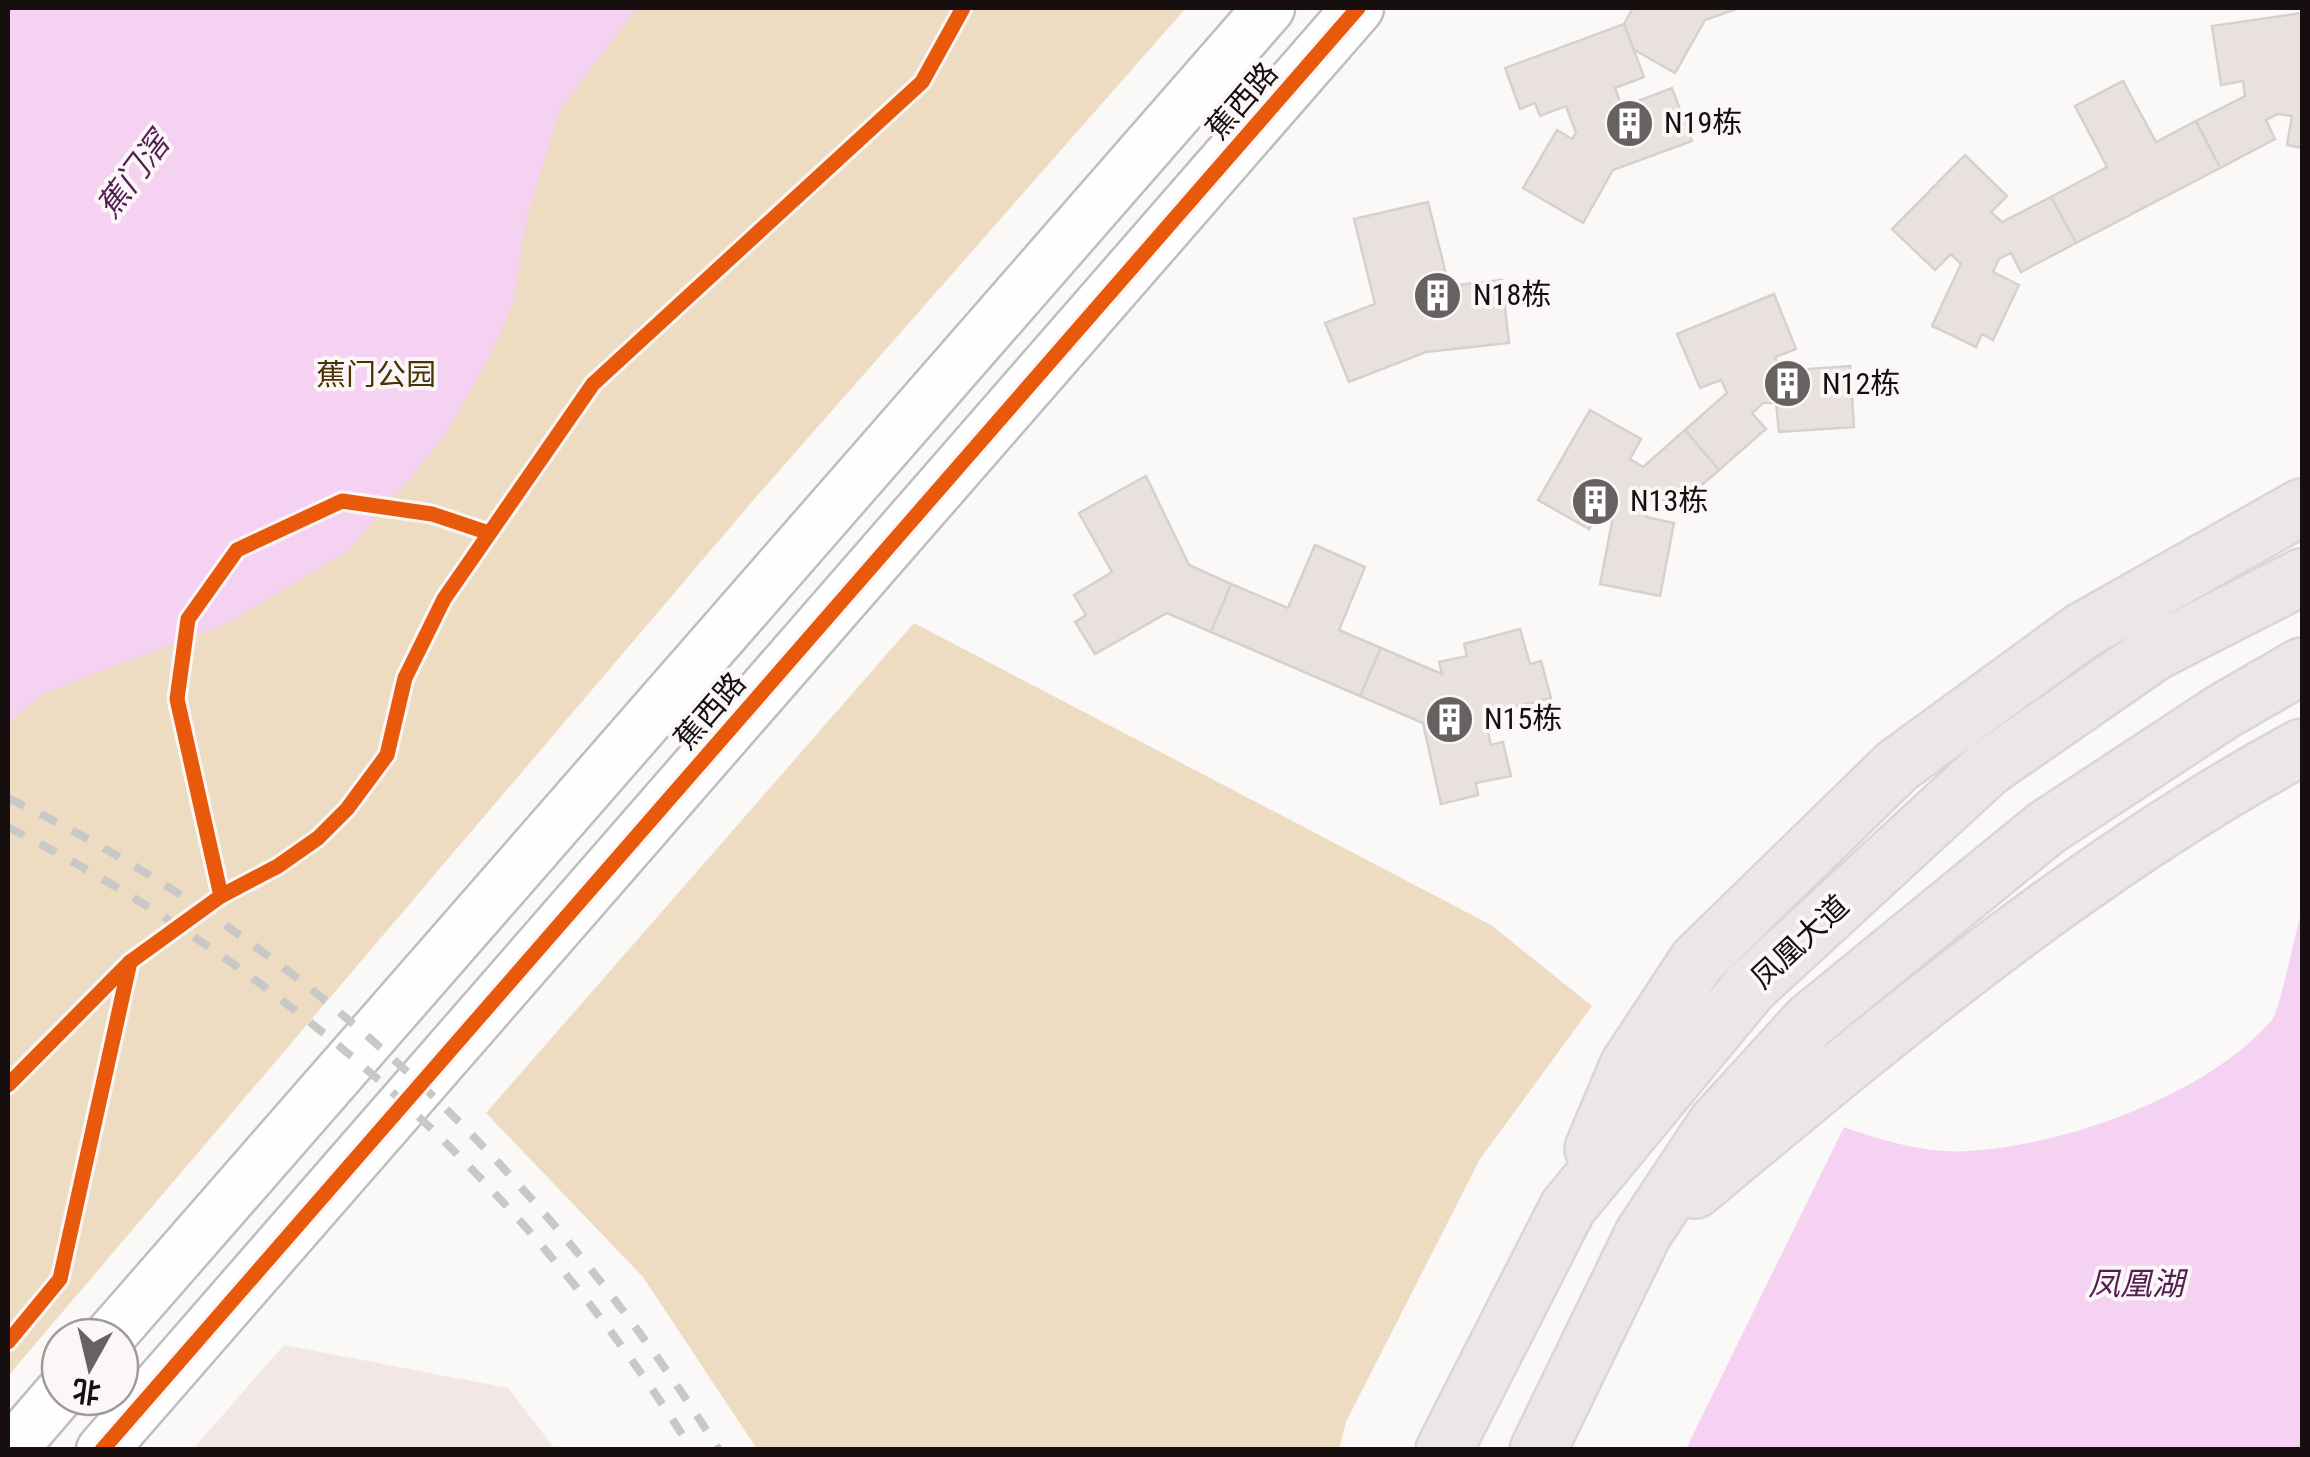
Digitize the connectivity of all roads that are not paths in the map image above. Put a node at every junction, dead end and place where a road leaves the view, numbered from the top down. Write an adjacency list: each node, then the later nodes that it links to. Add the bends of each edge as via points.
1 (1269, 8): 9 (street, 蕉西路)
2 (1358, 8): 12 (street, 蕉西路)
3 (2302, 507): 7 (main road, via 2082,631 1897,766 1697,961 1628,1066)
4 (2302, 576): 7 (main road, 凤凰大道, via 2155,652 1988,768 1750,987)
5 (2302, 666): 8 (main road, via 2046,828 1810,1021 1716,1124)
6 (2302, 746): 8 (main road, via 2235,783 2035,920)
7 (1568, 1207): 13 (main road, 凤凰大道)
8 (1643, 1234): 14 (main road)
9 (126, 1317)
10 (40, 1416): 11 (street)
11 (10, 1450)
12 (102, 1450)
13 (1444, 1450)
14 (1538, 1450)

